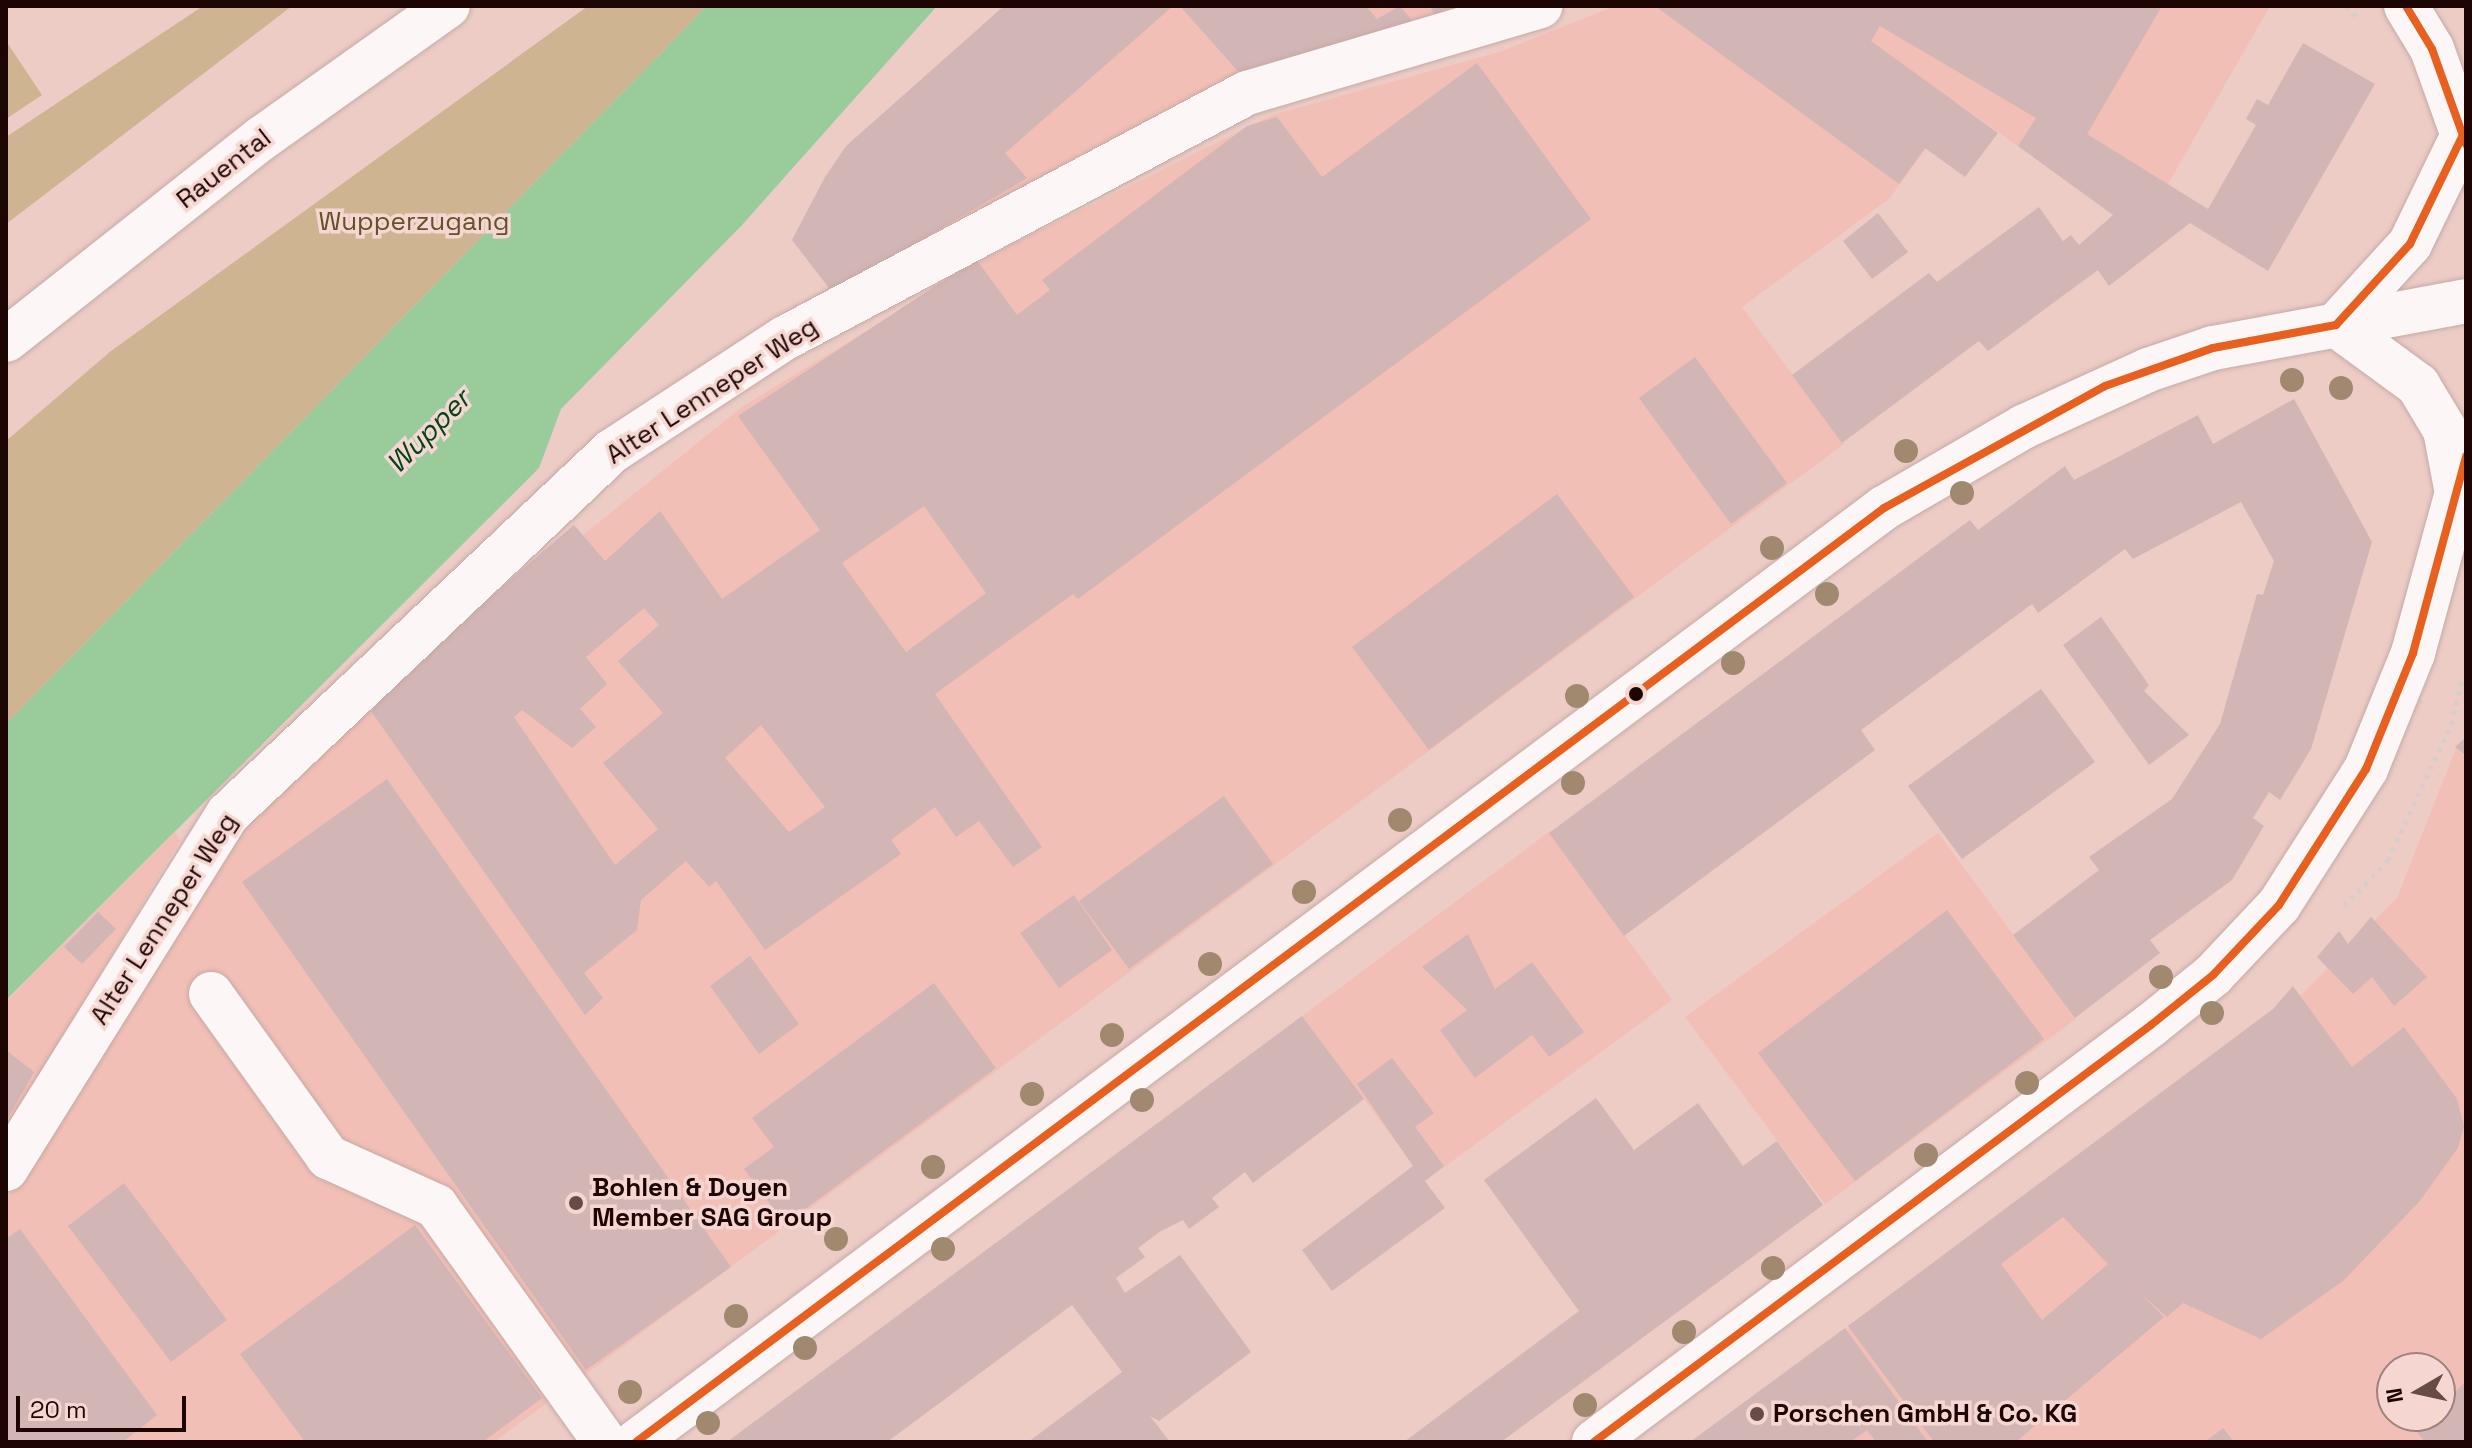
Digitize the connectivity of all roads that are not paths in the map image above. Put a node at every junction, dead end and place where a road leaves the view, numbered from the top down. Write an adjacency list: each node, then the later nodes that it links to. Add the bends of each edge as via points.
1 (448, 6): 7 (main road, Rauental, via 262,138)
2 (1540, 6): 11 (main road, Alter Lenneper Weg, via 1247,93 785,338 612,451 228,814)
3 (2406, 6): 4 (main road, via 2432,49)
4 (2465, 137): 6 (main road, via 2410,244)
5 (2466, 301): 6 (main road)
6 (2336, 325): 9 (main road, via 2418,385 2445,430); 13 (main road, via 2213,348 2105,386 1884,508)
7 (6, 340)
8 (2466, 456): 9 (main road)
9 (2462, 493): 14 (main road, via 2413,653 2366,769 2279,905 2213,975 2151,1025)
10 (211, 994): 12 (main road, via 328,1157 436,1206)
11 (6, 1169)
12 (605, 1442)
13 (636, 1442)
14 (1594, 1442)

